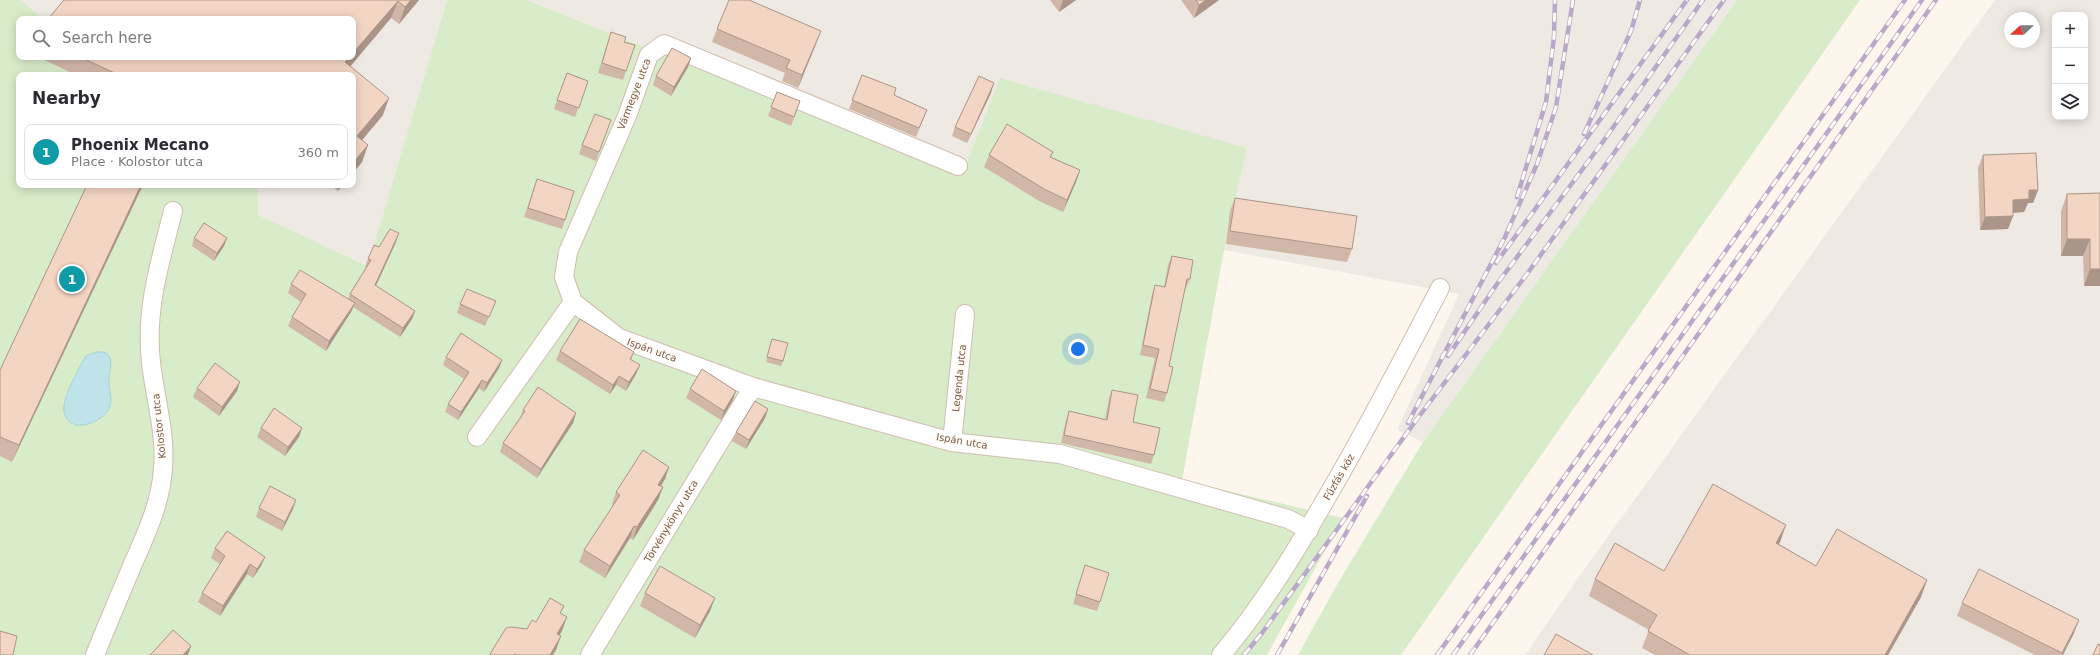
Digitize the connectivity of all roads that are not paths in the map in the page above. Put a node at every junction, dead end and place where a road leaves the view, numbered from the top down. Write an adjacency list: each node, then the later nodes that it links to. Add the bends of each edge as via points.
1 (958, 166): 4 (street, Vármegye utca, via 664,44 649,55 627,116 568,252 564,277)
2 (173, 211): 10 (street, Kolostor utca, via 150,314 151,362 162,434 163,468 159,492 153,517)
3 (1440, 288): 9 (street, Fűzfás köz, via 1392,382)
4 (573, 302): 6 (street, Ispán utca, via 619,338); 7 (street)
5 (965, 314): 8 (street, Legenda utca)
6 (753, 387): 8 (street, Ispán utca); 11 (street, Törvénykönyv utca)
7 (477, 437)
8 (952, 442): 9 (street, Ispán utca, via 1060,454 1288,519)
9 (1309, 530): 12 (street, Fűzfás köz, via 1239,634)
10 (94, 655)
11 (590, 655)
12 (1221, 655)

